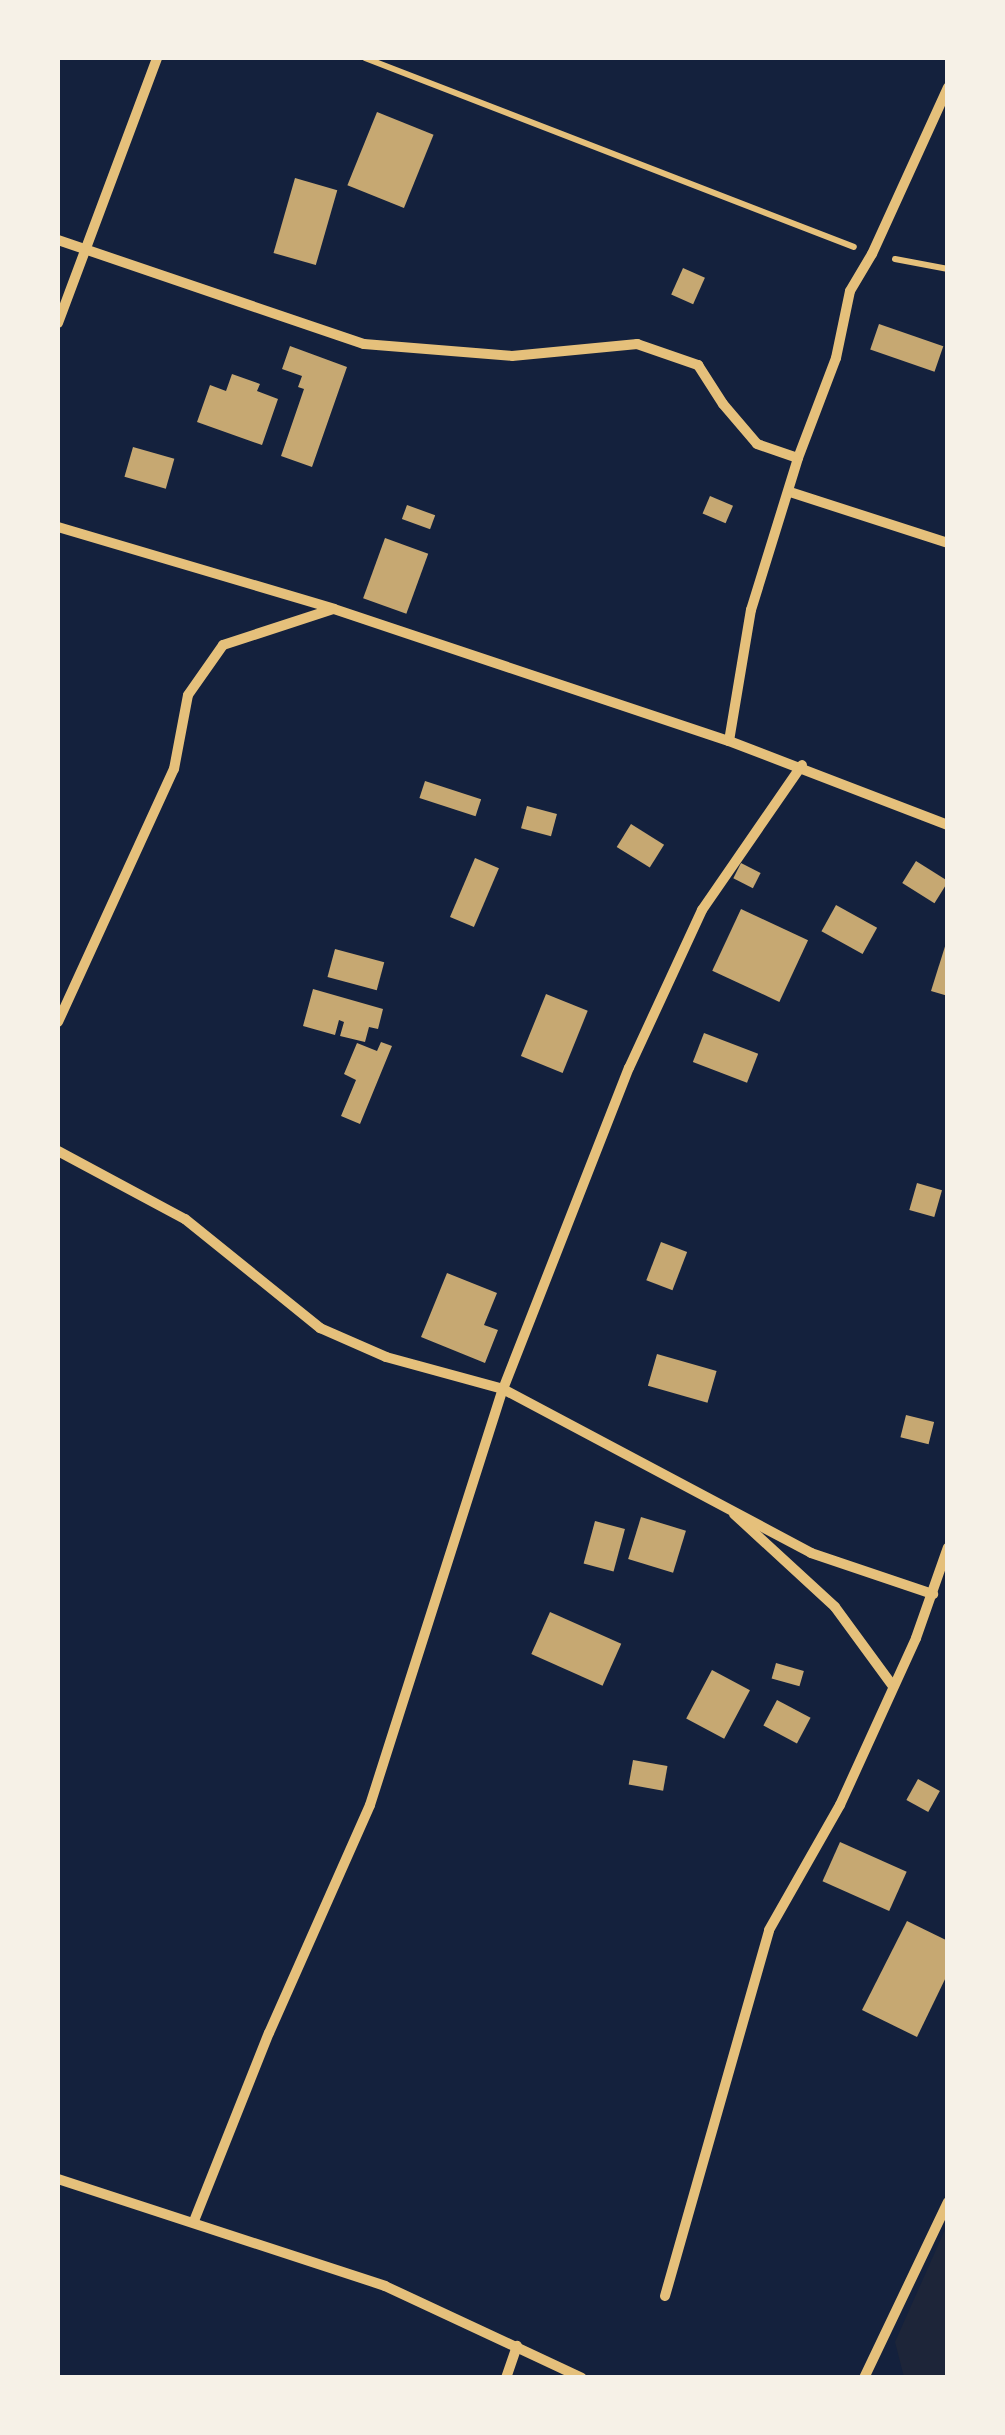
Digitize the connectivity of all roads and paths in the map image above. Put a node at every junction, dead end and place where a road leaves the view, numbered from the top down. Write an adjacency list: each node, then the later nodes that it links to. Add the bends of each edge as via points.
1 (158, 58): 5 (street)
2 (365, 58): 6 (path)
3 (948, 87): 6 (street)
4 (58, 240): 5 (street)
5 (84, 252): 8 (street); 9 (street, via 364,344 512,356 637,344 698,365 757,444)
6 (872, 254): 7 (path); 9 (street, via 850,291 836,358)
7 (948, 269)
8 (58, 323)
9 (798, 458): 10 (street)
10 (790, 492): 12 (street); 14 (street, via 751,610)
11 (58, 527): 13 (street)
12 (948, 543)
13 (334, 609): 14 (street); 17 (street, via 223,645 188,695 174,769)
14 (729, 741): 15 (street)
15 (802, 765): 16 (street); 19 (street, via 702,910 629,1068)
16 (948, 825)
17 (58, 1022)
18 (58, 1151): 19 (street, via 185,1219 320,1328 386,1357)
19 (504, 1389): 20 (street); 26 (street, via 370,1805)
20 (719, 1500): 22 (street, via 811,1553); 23 (street, via 835,1607)
21 (948, 1547): 22 (street)
22 (933, 1594): 23 (street)
23 (892, 1685): 27 (street, via 840,1806 769,1930)
24 (58, 2179): 26 (street)
25 (948, 2202): 31 (street)
26 (194, 2221): 28 (street, via 385,2286)
27 (664, 2296)
28 (518, 2346): 29 (street); 30 (street)
29 (506, 2378)
30 (582, 2378)
31 (864, 2378)

